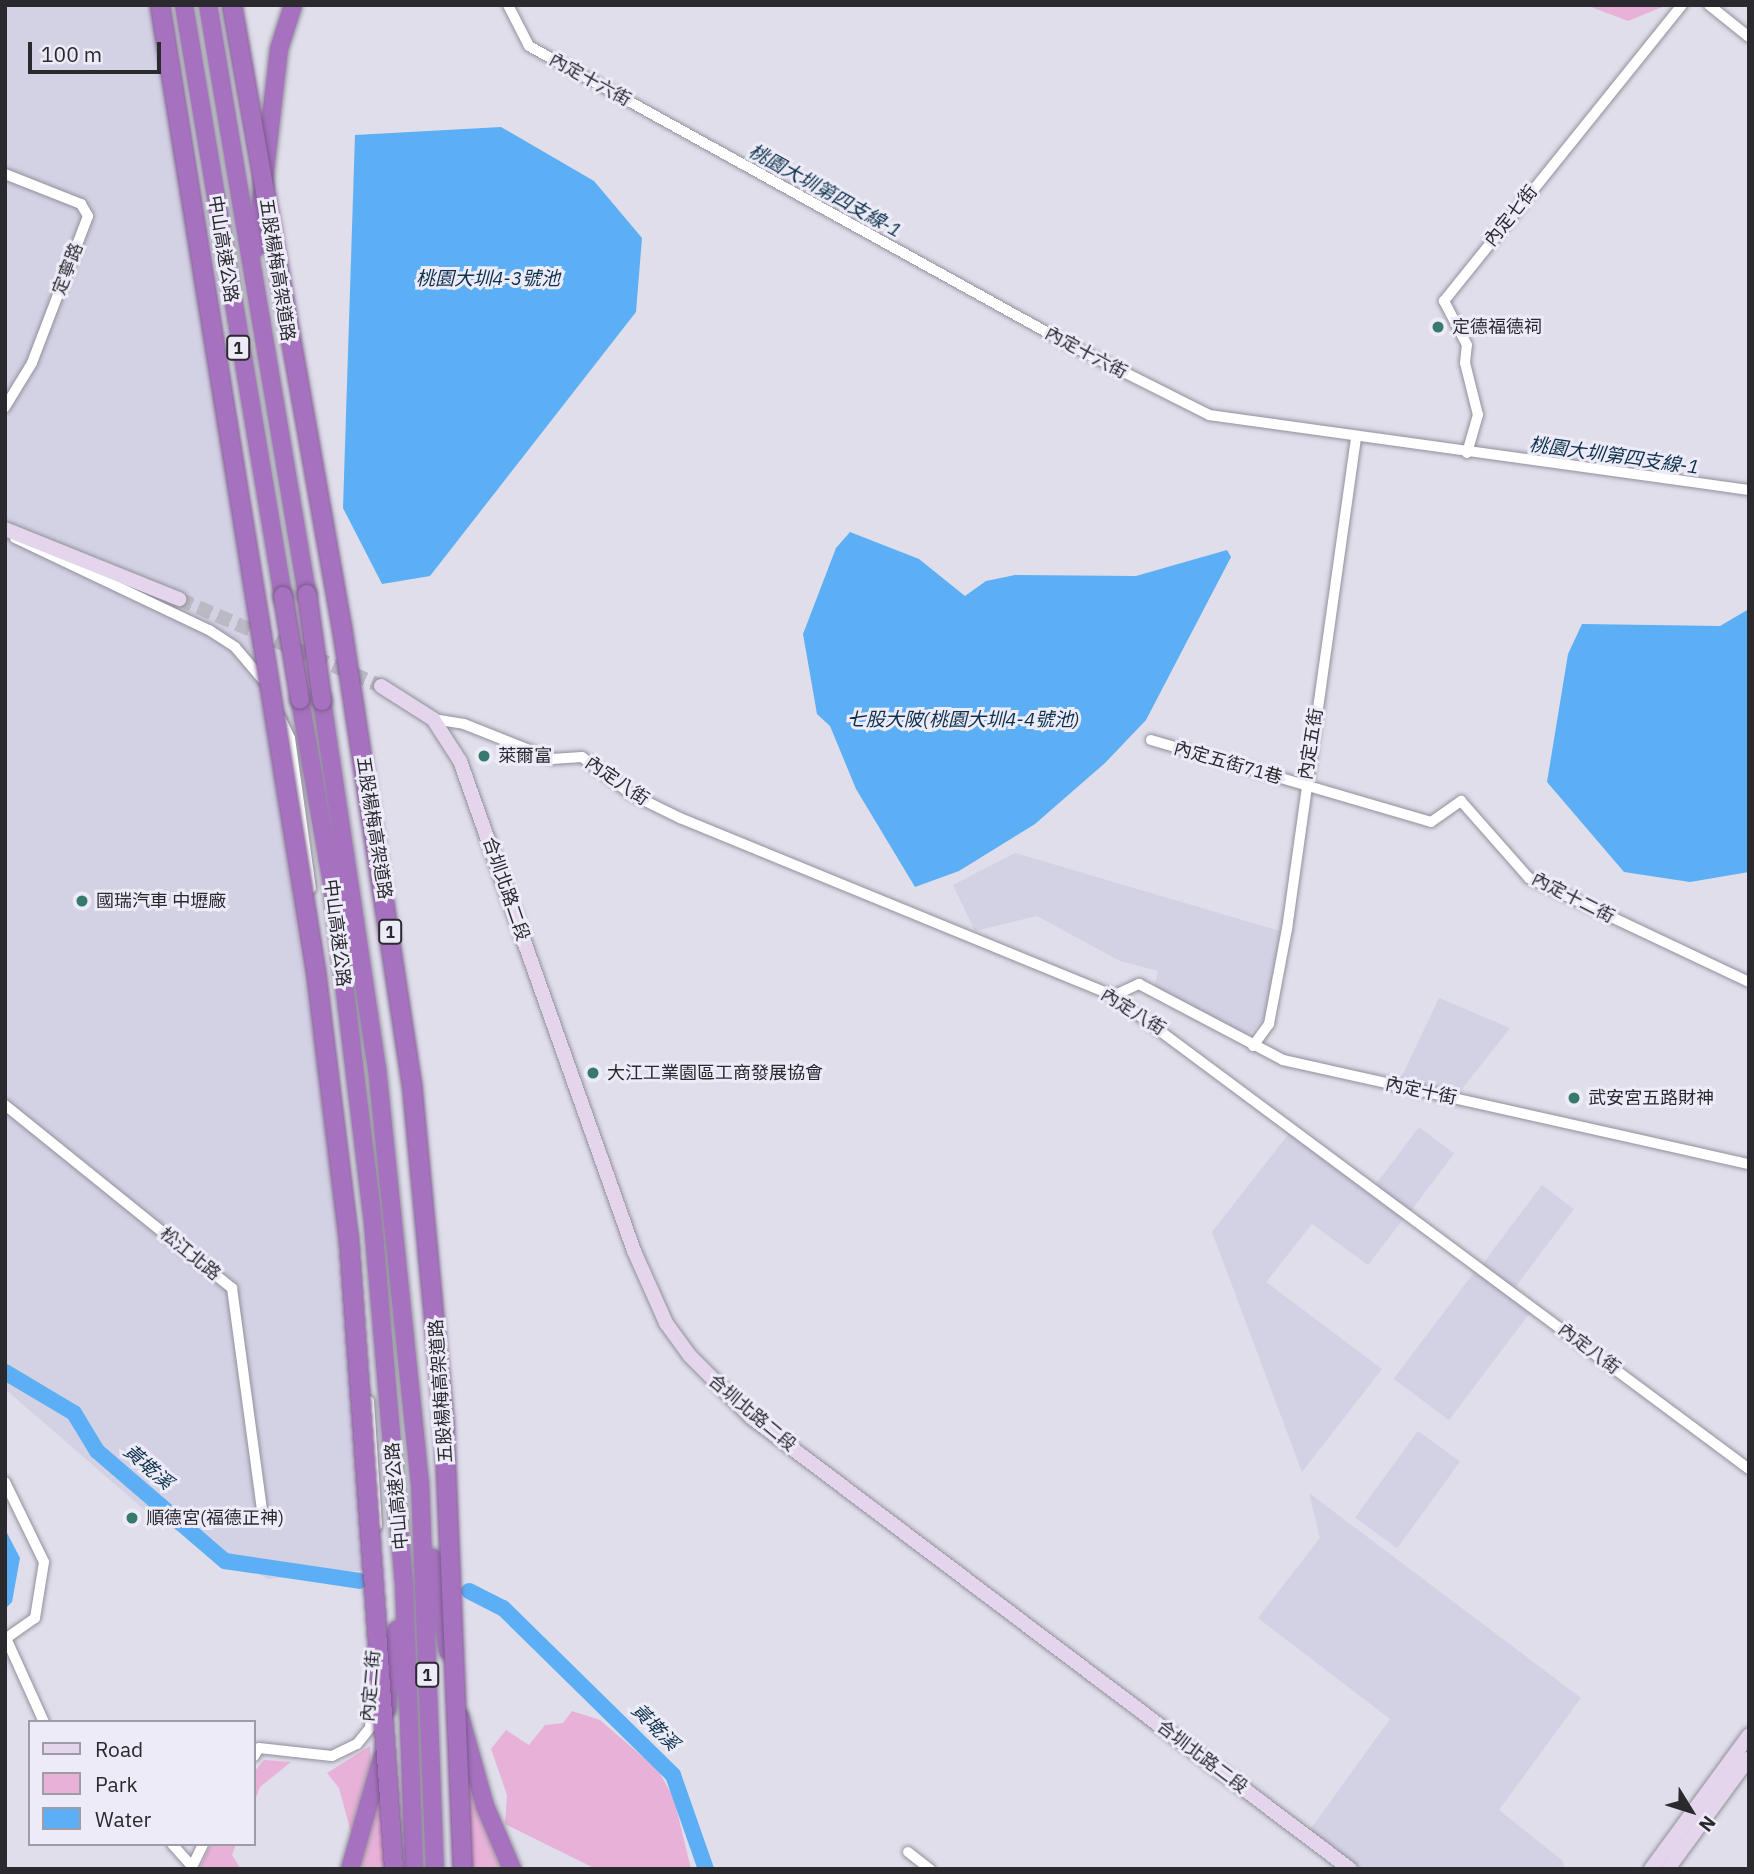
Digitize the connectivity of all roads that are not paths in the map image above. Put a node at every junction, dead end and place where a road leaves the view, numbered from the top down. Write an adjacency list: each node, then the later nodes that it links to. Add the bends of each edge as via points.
1 (160, 5): 45 (highway, 1, bridge, via 316,972 352,1267)
2 (173, 5): 11 (highway)
3 (184, 5): 11 (highway, 中山高速公路 / 1)
4 (208, 5): 13 (highway, 中山高速公路 / 1)
5 (232, 5): 48 (highway, 五股楊梅高架道路 / 1, bridge, via 346,652 412,1084 444,1420)
6 (293, 5): 13 (highway, via 279,49)
7 (508, 5): 15 (street, 內定十六街, via 529,46 1205,413)
8 (1682, 5): 16 (street, 內定七街, via 1444,301 1467,345 1465,363 1478,415)
9 (1709, 5): 10 (street)
10 (1749, 37)
11 (200, 98): 35 (highway, 中山高速公路 / 1, bridge, via 332,884 372,1209)
12 (5, 174): 14 (street, 定寧路, via 81,204 88,216 32,363)
13 (254, 282): 33 (highway, 中山高速公路 / 1, bridge, via 307,594 377,1068)
14 (5, 407)
15 (1356, 437): 16 (street, 內定十六街); 25 (street, 內定五街)
16 (1467, 453): 17 (street, 內定十六街)
17 (1749, 490)
18 (5, 530): 19 (street); 20 (street, via 36,553)
19 (81, 560): 20 (street); 21 (street)
20 (99, 581): 38 (street, 內定二街, via 235,647 259,671 290,738 358,1292 378,1492 377,1597 371,1716 357,1744 332,1756 259,1748)
21 (179, 599)
22 (381, 686): 23 (street, 合圳北路二段)
23 (433, 719): 27 (street, 內定八街, via 464,724 552,759 582,757 631,794 680,818); 51 (street, 合圳北路二段, via 460,761 634,1251 666,1323 690,1356 752,1418)
24 (1151, 740): 25 (street, 內定五街71巷)
25 (1305, 785): 26 (street, 內定十二街, via 1431,822 1461,800 1529,878); 28 (street, 內定五街, via 1269,1024)
26 (1749, 982)
27 (1113, 996): 28 (street, 內定十街, via 1139,984); 31 (street, 內定八街)
28 (1253, 1046): 30 (street, 內定十街, via 1283,1060)
29 (5, 1105): 34 (street, 松江北路, via 232,1288)
30 (1749, 1164)
31 (1749, 1469)
32 (5, 1482): 36 (street, via 44,1562 35,1618 6,1638)
33 (420, 1482): 47 (highway, 中山高速公路 / 1); 49 (highway, via 455,1697 485,1806)
34 (262, 1511)
35 (404, 1581): 44 (highway, via 381,1772); 46 (highway, 中山高速公路 / 1)
36 (43, 1720)
37 (1749, 1735): 52 (street)
38 (256, 1753)
39 (1749, 1758): 53 (street)
40 (174, 1846): 43 (street)
41 (202, 1846): 43 (street)
42 (908, 1852): 50 (street)
43 (191, 1867)
44 (350, 1869)
45 (394, 1869)
46 (414, 1869)
47 (435, 1869)
48 (463, 1869)
49 (512, 1869)
50 (930, 1869)
51 (1350, 1869)
52 (1651, 1869)
53 (1668, 1869)

